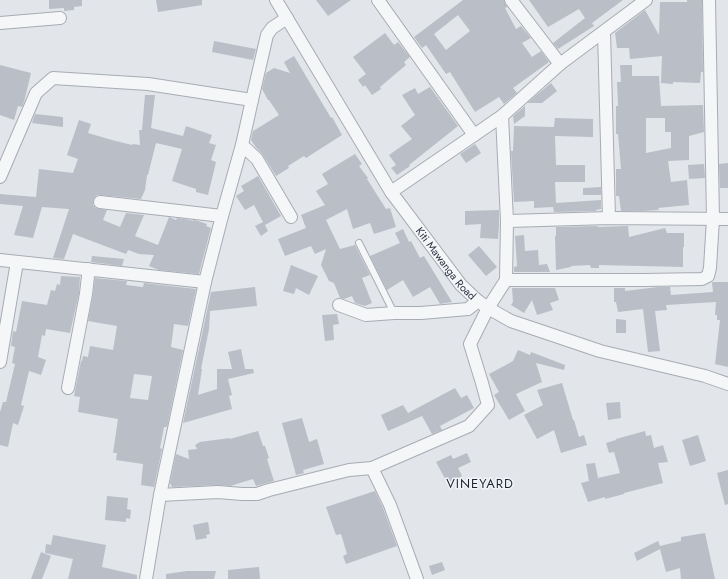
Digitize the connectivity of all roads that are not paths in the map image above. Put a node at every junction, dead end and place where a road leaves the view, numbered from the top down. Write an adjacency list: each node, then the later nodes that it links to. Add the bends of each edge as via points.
1 (276, 0): 7 (street, Kiti Mawanga Road)
2 (378, 0): 13 (street)
3 (512, 0): 10 (street)
4 (709, 0): 21 (street)
5 (644, 1): 9 (street)
6 (60, 18): 8 (street)
7 (287, 18): 11 (street, via 272,28 267,35); 16 (street, Kiti Mawanga Road)
8 (0, 23)
9 (604, 32): 10 (street); 20 (street)
10 (560, 64): 12 (street)
11 (252, 100): 14 (street); 15 (street, via 148,84 53,78 36,93)
12 (502, 116): 13 (street); 23 (street)
13 (474, 135): 16 (street)
14 (242, 145): 18 (street); 19 (street, via 257,158)
15 (0, 177)
16 (392, 192): 31 (street, Kiti Mawanga Road, via 461,285)
17 (100, 202): 18 (street)
18 (222, 216): 29 (street)
19 (292, 216)
20 (609, 218): 21 (street); 23 (street)
21 (713, 219): 22 (street); 28 (street, via 710,268 708,276 702,279)
22 (728, 219)
23 (507, 221): 28 (street)
24 (359, 244): 32 (lane)
25 (0, 260): 26 (street)
26 (17, 262): 27 (street); 33 (street)
27 (88, 269): 29 (street); 35 (street, via 86,294)
28 (506, 280): 31 (street)
29 (205, 282): 37 (street)
30 (339, 305): 32 (street, via 366,314)
31 (483, 305): 32 (street, via 468,310); 34 (street, Kiti Mawanga Road, via 511,321 600,351 705,376); 36 (street, via 470,344 488,405 470,426)
32 (394, 312)
33 (0, 362)
34 (728, 384)
35 (68, 388)
36 (372, 468): 37 (street, via 349,470 257,494 218,492); 39 (street, via 390,505)
37 (160, 495): 38 (street)
38 (146, 579)
39 (417, 579)

